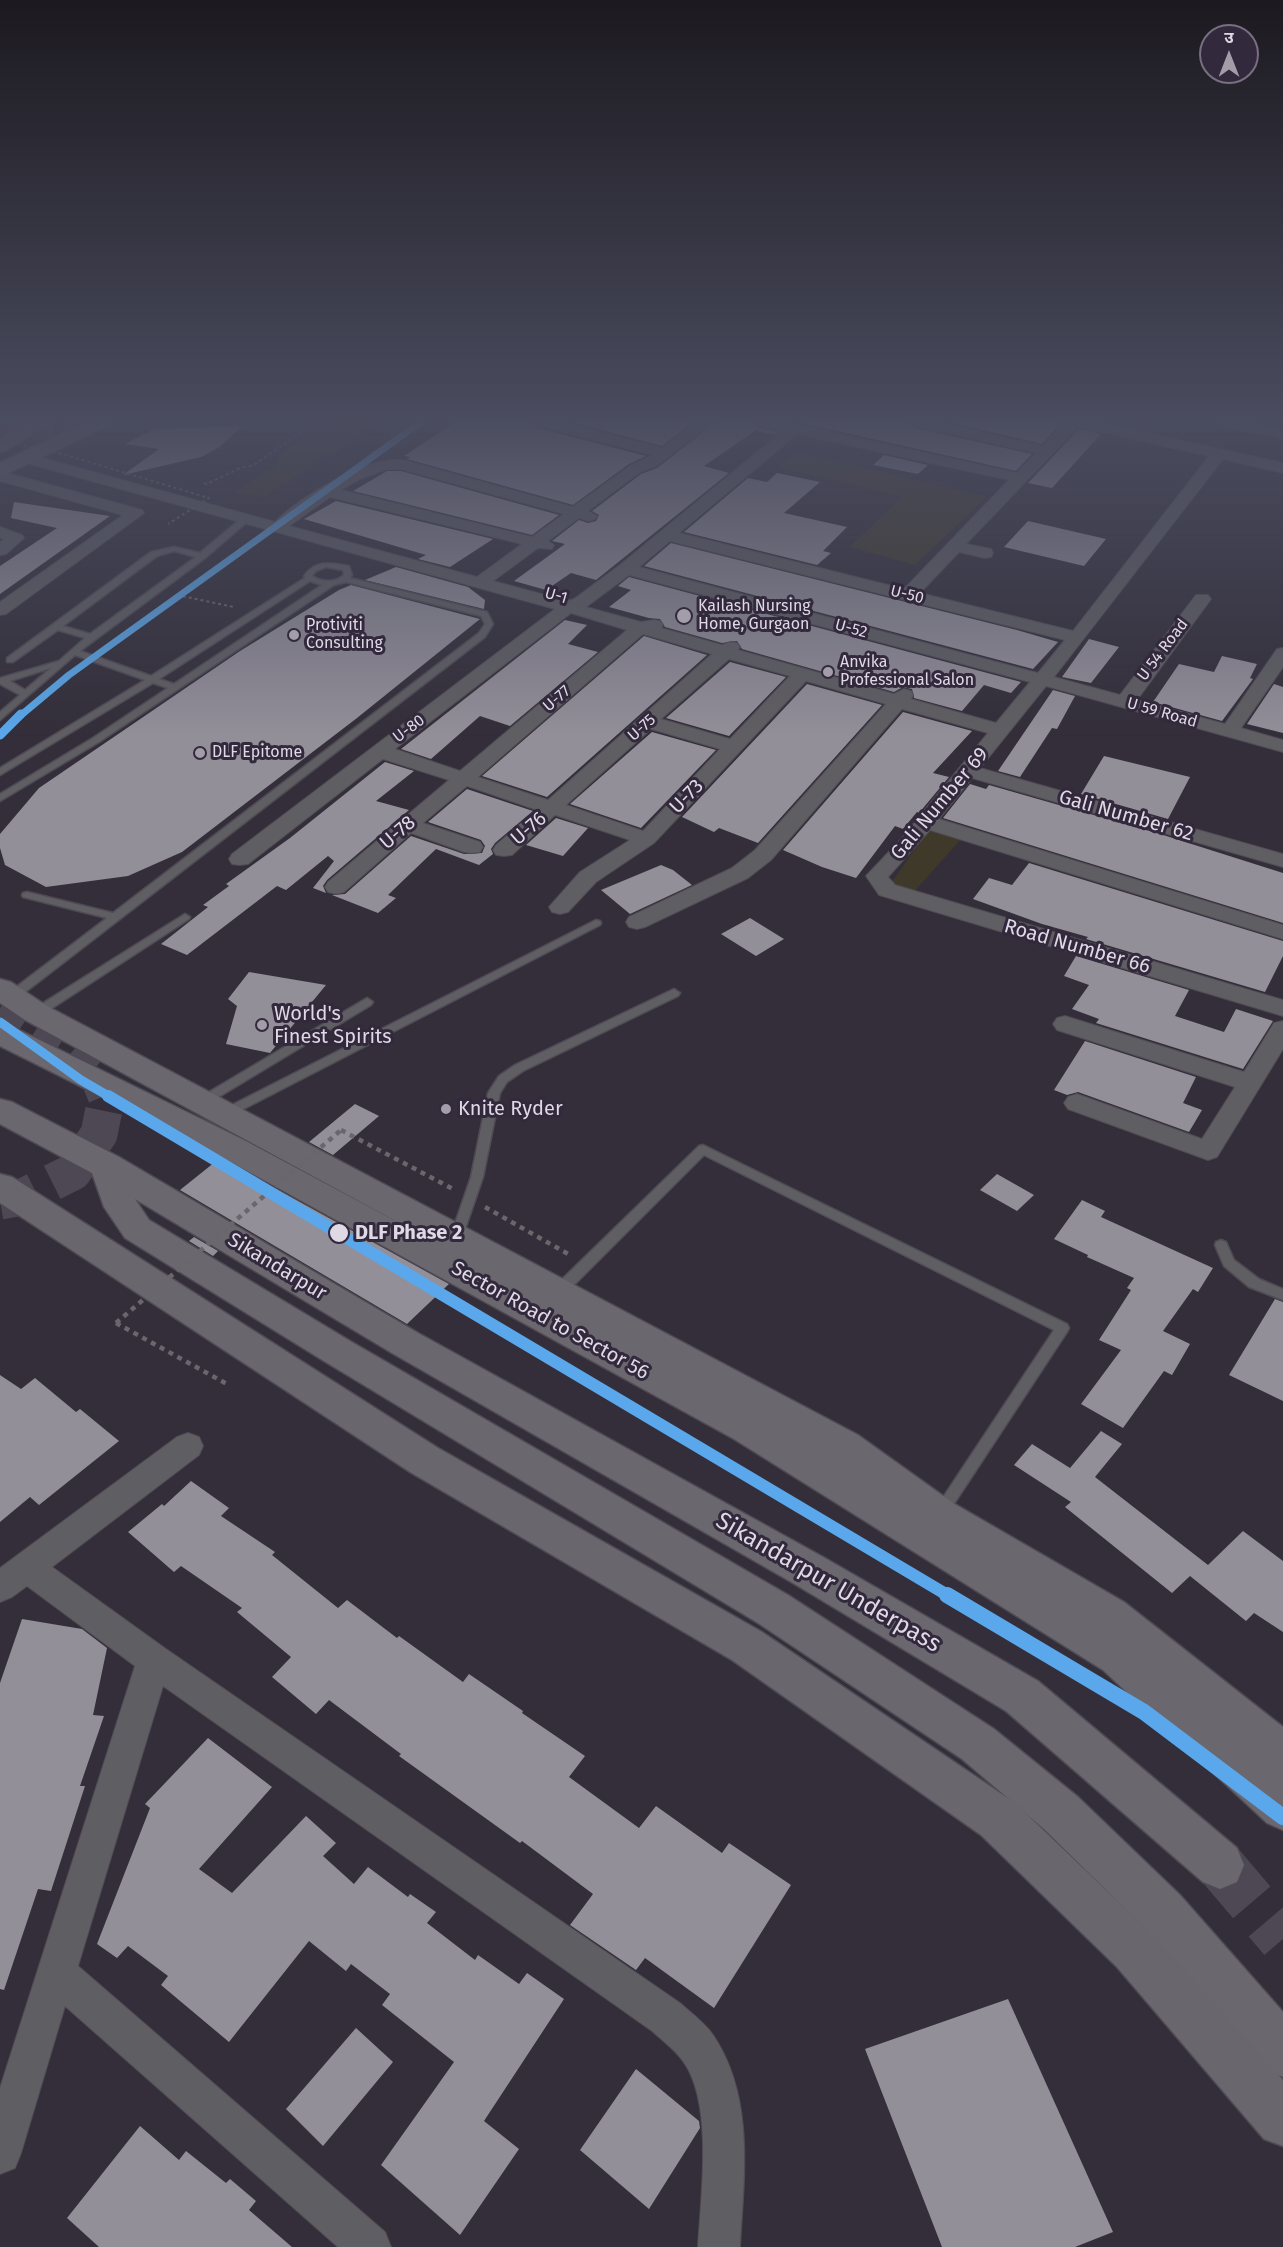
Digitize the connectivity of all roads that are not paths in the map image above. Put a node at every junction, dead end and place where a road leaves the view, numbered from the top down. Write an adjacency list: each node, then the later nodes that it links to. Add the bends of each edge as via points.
1 (117, 527): 25 (street)
2 (237, 527): 16 (lane)
3 (272, 527): 20 (street)
4 (296, 527): 20 (street, U-1)
5 (470, 527): 12 (street)
6 (566, 527): 12 (street)
7 (677, 527): 11 (street, U-80)
8 (973, 527): 13 (street)
9 (1162, 527): 29 (street, Gali Number 69)
10 (0, 532): 14 (street, via 16,538)
11 (667, 535): 17 (street, U-80); 22 (street, U-50)
12 (543, 545): 20 (street)
13 (955, 546): 15 (street); 22 (street)
14 (0, 550)
15 (985, 553)
16 (202, 556): 27 (lane, via 174,549 154,554); 28 (lane)
17 (626, 569): 24 (street, U-80); 36 (street, U-52)
18 (310, 578): 19 (lane, via 313,569 334,565 346,568); 21 (lane); 38 (lane)
19 (345, 579): 21 (lane); 66 (lane, via 484,615 489,624 482,635)
20 (493, 582): 24 (street, U-1)
21 (331, 583): 39 (lane)
22 (907, 596): 29 (street, U-50)
23 (1202, 599): 42 (street, U 54 Road)
24 (576, 607): 26 (street, U-1); 49 (street, U-80)
25 (0, 610)
26 (648, 626): 30 (street, U-1); 52 (street, U-77)
27 (57, 627): 28 (lane); 33 (lane)
28 (91, 637): 31 (lane)
29 (1077, 637): 36 (street, Gali Number 69)
30 (728, 650): 35 (street, U-1); 41 (street, U-1); 44 (street, U-75)
31 (74, 652): 34 (lane); 38 (lane)
32 (1283, 653): 46 (street)
33 (10, 660)
34 (61, 662): 37 (lane); 40 (lane)
35 (802, 674): 41 (street, U-1); 48 (street, U-73)
36 (1041, 679): 42 (street, U 59 Road); 45 (street, Gali Number 69)
37 (1, 680): 40 (lane)
38 (151, 680): 39 (lane); 51 (lane)
39 (174, 687): 53 (lane)
40 (25, 694): 43 (lane)
41 (901, 698): 45 (street, U-1); 68 (street, via 763,855 740,873)
42 (1125, 702): 46 (street, U 59 Road)
43 (0, 716)
44 (649, 722): 48 (street); 54 (street, U-75)
45 (1004, 728): 50 (street, Gali Number 69)
46 (1230, 731): 47 (street, U 59 Road)
47 (1283, 746)
48 (734, 747): 57 (street, U-73)
49 (380, 751): 52 (street); 60 (street, U-80)
50 (968, 771): 55 (street, Gali Number 69); 61 (street, Gali Number 62)
51 (0, 772)
52 (461, 779): 54 (street); 56 (street, U-78)
53 (0, 798)
54 (553, 808): 57 (street); 59 (street, U-76)
55 (926, 822): 62 (street, Gali Number 69); 70 (street)
56 (407, 825): 58 (street); 63 (street, U-78)
57 (647, 839): 65 (street, U-73, via 588,877)
58 (472, 847)
59 (504, 850)
60 (240, 859)
61 (1283, 861)
62 (878, 876): 74 (street, Road Number 66, via 887,890)
63 (336, 887)
64 (27, 895): 66 (lane)
65 (560, 907)
66 (116, 917): 72 (lane)
67 (185, 917): 72 (lane)
68 (638, 922)
69 (596, 923): 80 (lane)
70 (1283, 932)
71 (674, 993): 85 (lane, via 503,1079 494,1093 477,1177)
72 (16, 1000): 80 (street)
73 (367, 1002): 80 (lane)
74 (1283, 1008)
75 (1065, 1024): 78 (street)
76 (1283, 1029): 78 (street)
77 (0, 1033): 85 (street, Sector Road to Sector 56, via 232,1148)
78 (1250, 1083): 79 (street, via 1208,1151)
79 (1077, 1104)
80 (215, 1107): 85 (street)
81 (0, 1110): 82 (street)
82 (107, 1166): 88 (street, Sikandarpur); 98 (street, via 121,1208 137,1229 772,1608 978,1744 1060,1813 1163,1912)
83 (0, 1186): 99 (main road, via 424,1460 747,1646 998,1819 1134,1950)
84 (1221, 1245): 87 (lane, via 1229,1263 1254,1283)
85 (452, 1246): 86 (street); 89 (street, Sector Road to Sector 56)
86 (557, 1293): 91 (street, via 844,1447); 91 (lane, via 703,1149 1062,1328)
87 (1283, 1295)
88 (405, 1343): 96 (street, Sikandarpur Underpass, via 808,1570 1022,1696)
89 (748, 1428): 91 (street); 95 (street, via 1118,1656)
90 (188, 1446): 92 (street)
91 (939, 1515): 94 (street, via 1109,1616)
92 (13, 1577): 93 (street)
93 (154, 1660): 97 (street); 102 (street, via 666,2017 699,2049 717,2088 724,2140)
94 (1283, 1755)
95 (1283, 1807)
96 (1220, 1865)
97 (58, 1974): 100 (street); 101 (street)
98 (1283, 2051)
99 (1283, 2120)
100 (0, 2153)
101 (370, 2247)
102 (719, 2247)

